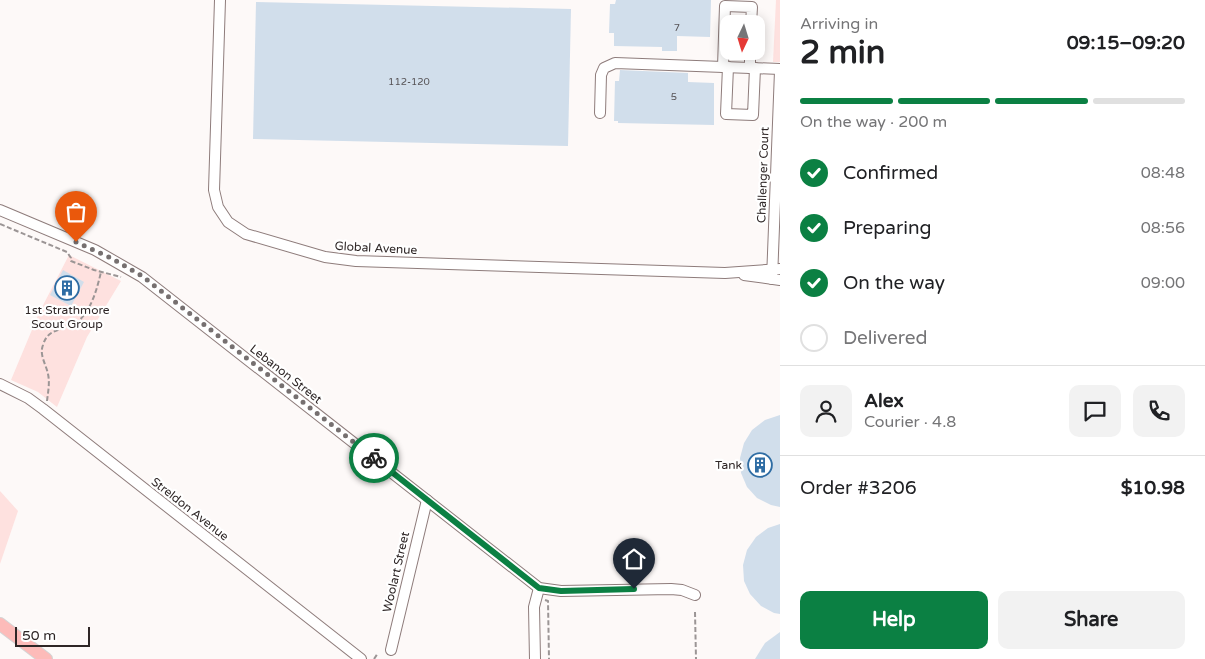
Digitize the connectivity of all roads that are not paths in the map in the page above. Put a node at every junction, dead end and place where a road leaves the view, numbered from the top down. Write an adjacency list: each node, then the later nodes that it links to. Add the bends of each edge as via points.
1 (220, 0): 12 (street, Global Avenue, via 214,190 218,207 228,222 246,234 325,257 356,261)
2 (725, 15): 3 (street, via 725,6 752,7)
3 (752, 15)
4 (725, 60): 6 (street)
5 (751, 60): 7 (street)
6 (725, 67): 7 (street); 7 (street, via 726,114 753,115); 10 (street, via 615,62 607,65 601,75)
7 (752, 68): 8 (street)
8 (780, 70): 9 (street, Challenger Court)
9 (780, 75): 12 (street, Challenger Court)
10 (600, 113)
11 (0, 210): 14 (street, Lebanon Street, via 95,250 142,276)
12 (776, 274)
13 (0, 384): 20 (street, Streldon Avenue, via 28,398)
14 (427, 500): 15 (street, Lebanon Street); 18 (street, Woolart Street)
15 (538, 592): 16 (street, via 671,589); 21 (street, via 534,607)
16 (694, 596)
17 (0, 624): 19 (main road)
18 (391, 650)
19 (46, 659)
20 (361, 659)
21 (535, 659)

